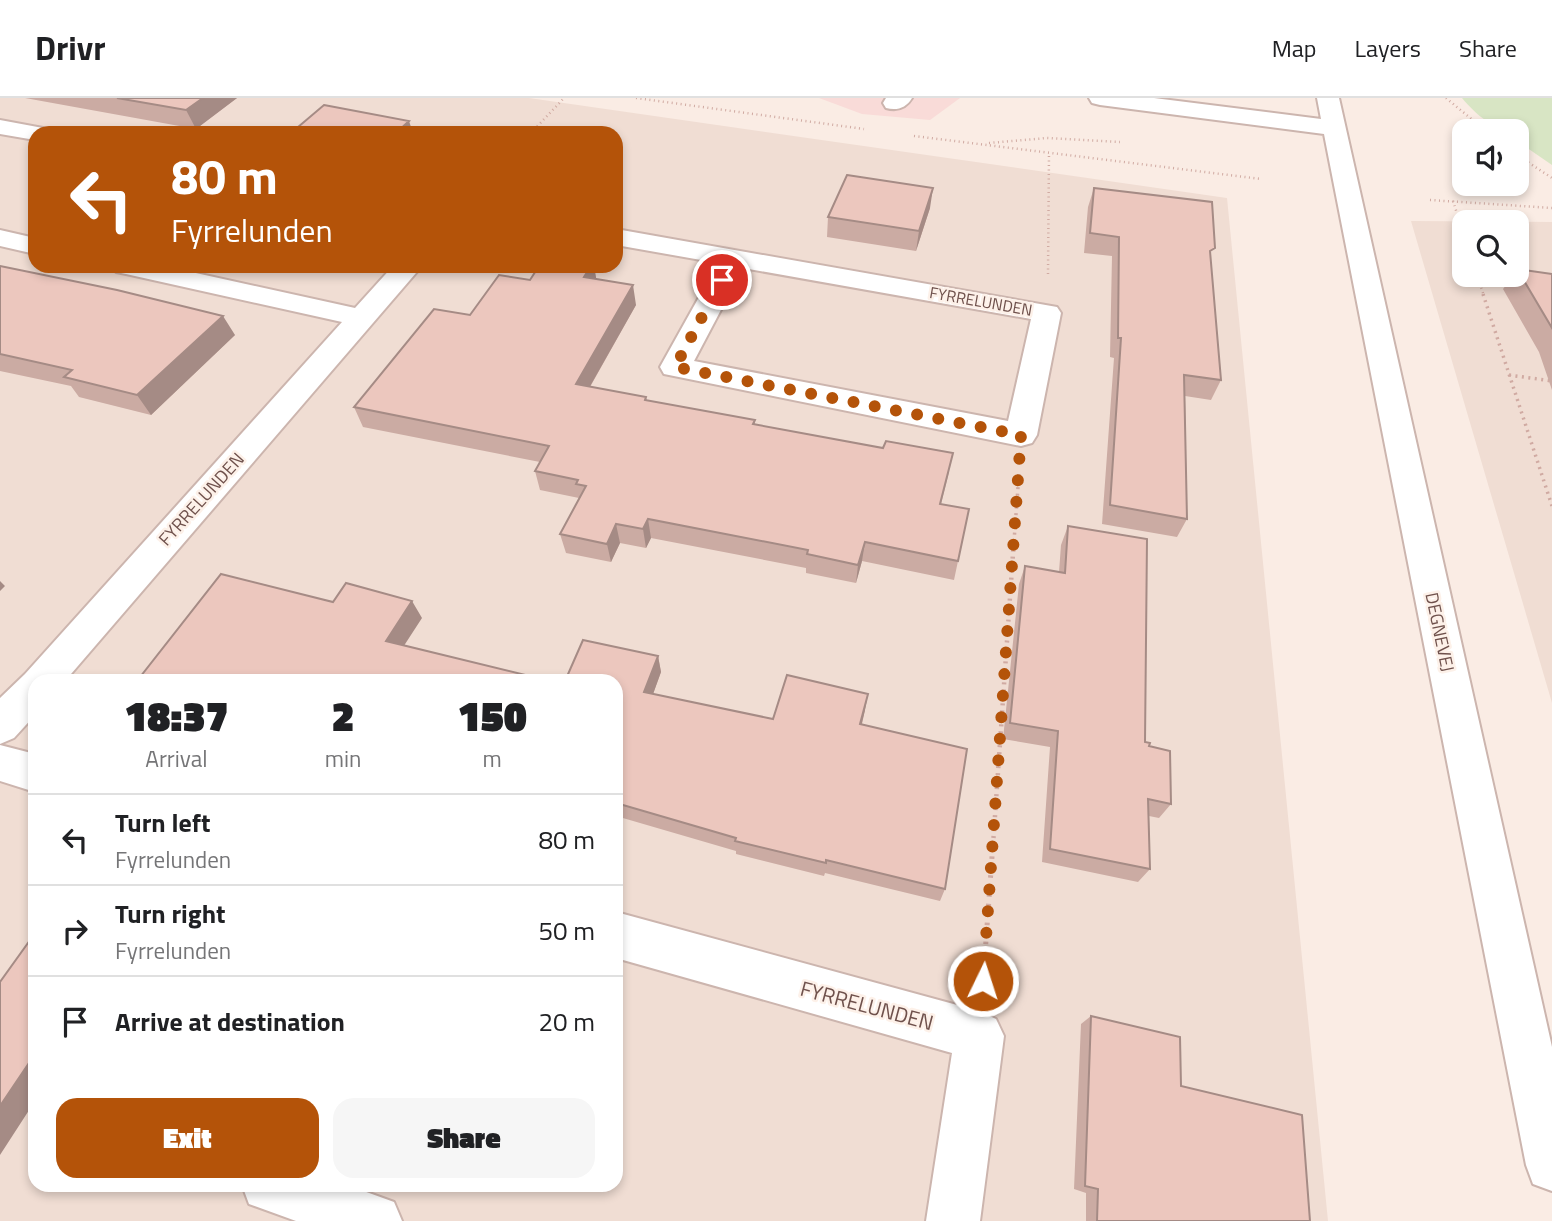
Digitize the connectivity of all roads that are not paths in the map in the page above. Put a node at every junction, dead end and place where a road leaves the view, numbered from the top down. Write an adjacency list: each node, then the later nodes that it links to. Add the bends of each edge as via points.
1 (1100, 98): 2 (street)
2 (1331, 113): 18 (street, DEGNEVEJ)
3 (0, 127): 4 (street)
4 (28, 132)
5 (0, 238): 7 (street)
6 (623, 238): 8 (street, FYRRELUNDEN)
7 (28, 244)
8 (734, 258): 8 (street, FYRRELUNDEN, via 675,367 1021,435 1047,313)
9 (158, 273): 11 (street)
10 (402, 273): 11 (street, FYRRELUNDEN)
11 (362, 318): 12 (street, FYRRELUNDEN)
12 (46, 674)
13 (28, 695): 14 (street)
14 (0, 726)
15 (0, 764): 16 (street)
16 (28, 771)
17 (623, 937): 21 (street, FYRRELUNDEN, via 979,1036)
18 (1552, 1165)
19 (289, 1192): 20 (street)
20 (375, 1221)
21 (953, 1221)

